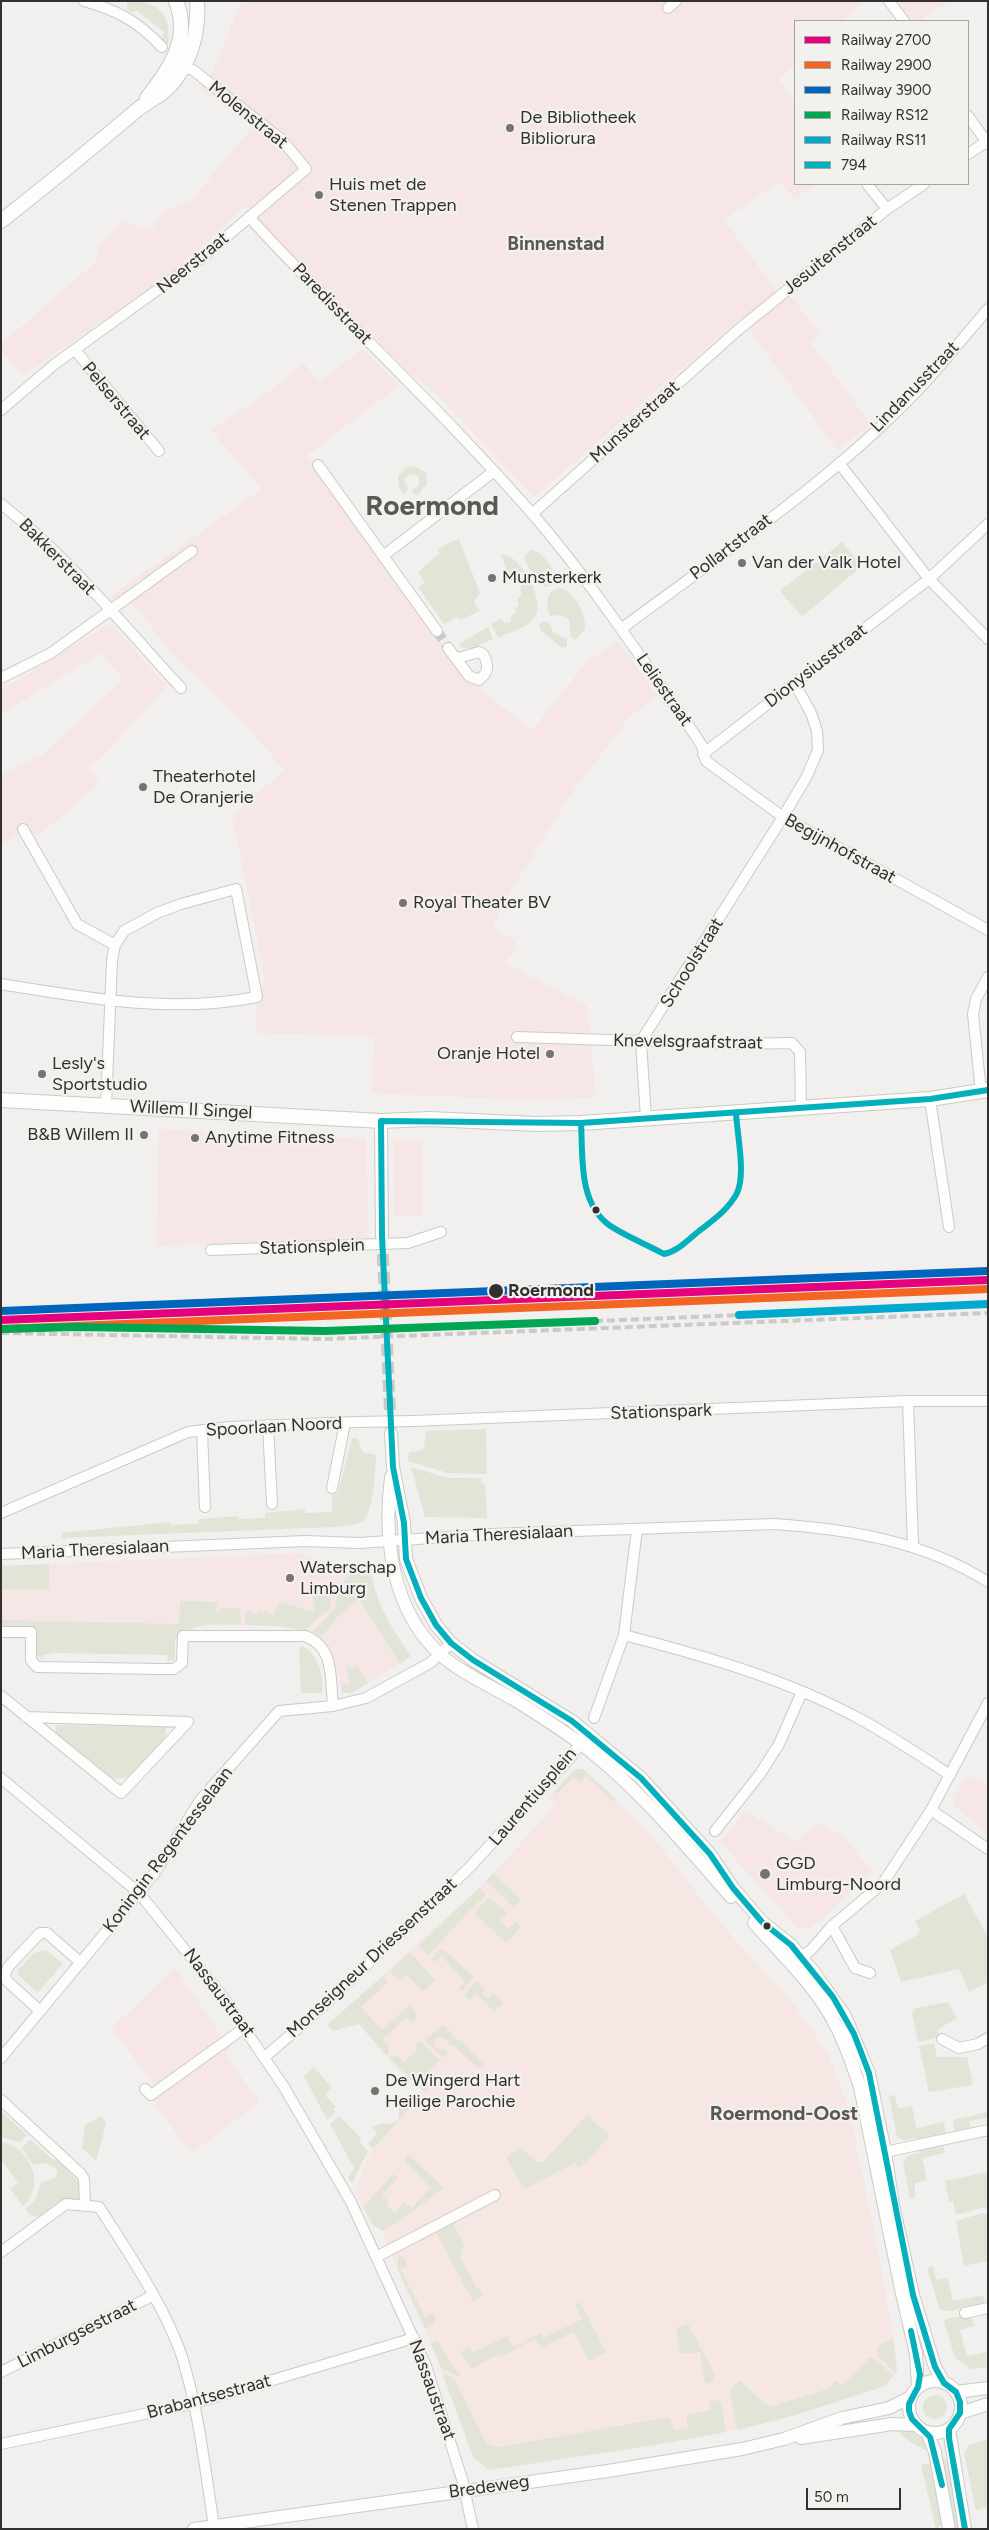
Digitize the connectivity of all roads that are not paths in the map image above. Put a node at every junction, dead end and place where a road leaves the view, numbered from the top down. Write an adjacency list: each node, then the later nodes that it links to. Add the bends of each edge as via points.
1 (84, 1): 6 (street, via 113,9 141,26)
2 (176, 1): 8 (main road, via 181,25 176,52 167,72)
3 (197, 1): 7 (main road, via 196,32)
4 (889, 1): 5 (street)
5 (903, 20)
6 (162, 47)
7 (184, 67): 8 (main road, via 170,86); 12 (street, Molenstraat, via 193,70 282,140)
8 (139, 108): 17 (main road)
9 (969, 117): 10 (street)
10 (987, 143): 11 (street)
11 (969, 153)
12 (306, 170): 16 (street, Neerstraat)
13 (868, 185): 15 (street)
14 (923, 185): 15 (street, Jesuitenstraat)
15 (887, 209): 19 (street, Jesuitenstraat)
16 (248, 217): 20 (street, Neerstraat, via 192,265); 25 (street, Paredisstraat)
17 (1, 221)
18 (988, 309): 23 (street, Lindanusstraat, via 913,395)
19 (738, 330): 27 (street, Munsterstraat)
20 (75, 350): 21 (street, Neerstraat, via 29,384); 22 (street, Pelserstraat)
21 (1, 410)
22 (159, 451)
23 (839, 463): 31 (street); 33 (street, Pollartstraat)
24 (318, 465): 30 (street)
25 (493, 472): 27 (street, Paredisstraat); 30 (street)
26 (1, 504): 32 (street, Bakkerstraat, via 34,530)
27 (532, 514): 33 (street, Leliestraat)
28 (988, 524): 31 (street, Dionysiusstraat)
29 (192, 551): 32 (street)
30 (383, 556): 34 (street)
31 (929, 579): 35 (street); 39 (street, Dionysiusstraat)
32 (111, 612): 38 (street, via 34,664); 40 (street, Bakkerstraat)
33 (621, 629): 41 (street, Leliestraat, via 695,735)
34 (437, 631)
35 (988, 639)
36 (448, 648): 37 (street)
37 (458, 658)
38 (1, 678)
39 (795, 684): 41 (street, Dionysiusstraat); 42 (street, Schoolstraat, via 811,712 818,750 807,776)
40 (182, 688)
41 (703, 754): 42 (street, Begijnhofstraat, via 706,761)
42 (782, 817): 44 (street, Begijnhofstraat); 50 (street, Schoolstraat)
43 (23, 829): 45 (street, via 77,924)
44 (988, 930)
45 (116, 944): 48 (street); 48 (street, via 124,930 157,913 236,889 257,996 185,1005)
46 (988, 977): 51 (street, via 976,999 973,1014)
47 (1, 984): 48 (street)
48 (110, 1000): 54 (street)
49 (517, 1037): 50 (street, Knevelsgraafstraat)
50 (641, 1041): 55 (street, Knevelsgraafstraat, via 792,1043 800,1052); 56 (street)
51 (985, 1091): 52 (main road, Willem II Singel)
52 (930, 1099): 55 (main road, Willem II Singel); 58 (street)
53 (1, 1100): 54 (main road, Willem II Singel)
54 (106, 1106): 57 (main road, Willem II Singel)
55 (801, 1108): 56 (main road, Willem II Singel)
56 (646, 1119): 57 (main road, Willem II Singel, via 537,1124 443,1119)
57 (381, 1121): 60 (street, Stationsplein)
58 (949, 1227)
59 (441, 1232): 61 (street, Stationsplein, via 408,1244)
60 (382, 1236)
61 (212, 1250)
62 (988, 1401): 63 (street)
63 (908, 1402): 64 (street, Stationspark); 77 (street)
64 (413, 1420): 65 (street, Spoorlaan Noord, bridge)
65 (350, 1422): 66 (street, Spoorlaan Noord); 70 (street)
66 (268, 1425): 67 (street, Spoorlaan Noord); 71 (street)
67 (202, 1430): 72 (street); 73 (street, Spoorlaan Noord, via 163,1442)
68 (391, 1433): 69 (street)
69 (393, 1467): 75 (street, via 404,1523); 76 (street)
70 (332, 1488)
71 (272, 1504)
72 (205, 1507)
73 (1, 1513)
74 (637, 1529): 75 (street, Maria Theresialaan); 77 (street, Maria Theresialaan, via 774,1524 841,1531); 81 (street)
75 (404, 1540): 76 (street, Maria Theresialaan); 82 (street, via 406,1559 421,1598)
76 (388, 1541): 78 (street, Maria Theresialaan, via 305,1541); 83 (street, via 404,1600 419,1629)
77 (913, 1546): 79 (street, Maria Theresialaan)
78 (1, 1554)
79 (988, 1582)
80 (1, 1632): 87 (street, via 31,1632 31,1660 38,1667 160,1669 174,1669 182,1663 183,1636 305,1636 327,1651)
81 (624, 1635): 84 (street, via 697,1654); 89 (street)
82 (451, 1643): 83 (street); 90 (street, via 473,1660 561,1713)
83 (441, 1655): 87 (street, via 366,1698); 90 (street, via 462,1671)
84 (802, 1692): 91 (street, via 860,1719); 94 (street, via 779,1744)
85 (1, 1696): 88 (street)
86 (988, 1703): 91 (street)
87 (333, 1706): 97 (street, Koningin Regentesselaan, via 279,1711 202,1800)
88 (26, 1717): 88 (street, via 122,1793 188,1722 179,1722)
89 (594, 1718)
90 (583, 1738): 96 (street, Laurentiusplein, via 524,1810); 99 (street)
91 (950, 1775): 93 (street)
92 (1, 1778): 97 (street, Nassaustraat)
93 (931, 1810): 95 (street); 98 (street, via 882,1883)
94 (715, 1831)
95 (988, 1849)
96 (478, 1858): 106 (street, Monseigneur Driessenstraat, via 374,1959)
97 (138, 1893): 100 (street, Koningin Regentesselaan); 103 (street, Nassaustraat, via 200,1967)
98 (832, 1926): 99 (street, via 811,1950); 101 (street, via 855,1968)
99 (796, 1961): 108 (street)
100 (81, 1963): 102 (street, Koningin Regentesselaan); 102 (street, via 47,1933 40,1933 32,1939 14,1960 5,1975 7,1981)
101 (870, 1973)
102 (40, 2011): 107 (street, Koningin Regentesselaan)
103 (244, 2028): 106 (street, Nassaustraat); 109 (street, via 152,2095)
104 (988, 2038): 105 (street, via 959,2048)
105 (942, 2039)
106 (265, 2057): 116 (street, Nassaustraat, via 344,2189)
107 (1, 2058)
108 (860, 2067): 112 (street); 124 (street, via 860,2087 916,2354)
109 (145, 2089)
110 (1, 2100): 114 (street, via 81,2174)
111 (988, 2130): 112 (street)
112 (885, 2152): 122 (street, via 913,2295 935,2367)
113 (495, 2195): 116 (street)
114 (85, 2205): 115 (street, via 66,2204); 117 (street, via 99,2207)
115 (1, 2252)
116 (378, 2256): 120 (street, Nassaustraat)
117 (152, 2296): 121 (street, Limburgsestraat); 126 (street, via 165,2316 182,2358)
118 (988, 2308): 119 (street)
119 (965, 2312)
120 (414, 2338): 126 (street, Brabantsestraat); 134 (street, Nassaustraat, via 432,2382)
121 (1, 2372)
122 (944, 2383): 124 (street, via 930,2382); 125 (street)
123 (988, 2388): 125 (street)
124 (914, 2392): 129 (street, via 909,2412); 132 (street, Bredeweg, via 897,2405 842,2418)
125 (956, 2392): 128 (street)
126 (192, 2404): 133 (street, Brabantsestraat); 135 (street)
127 (988, 2404): 128 (street)
128 (960, 2413): 130 (street)
129 (915, 2425): 131 (street); 132 (street, Bredeweg, via 892,2424)
130 (949, 2429): 131 (street); 139 (street)
131 (927, 2432): 138 (street, via 935,2452)
132 (784, 2439): 134 (street, Bredeweg, via 608,2471)
133 (1, 2444)
134 (465, 2491): 135 (street, Bredeweg); 137 (street, Nassaustraat)
135 (214, 2526): 136 (street, Bredeweg)
136 (194, 2529)
137 (473, 2529)
138 (949, 2529)
139 (965, 2529)

